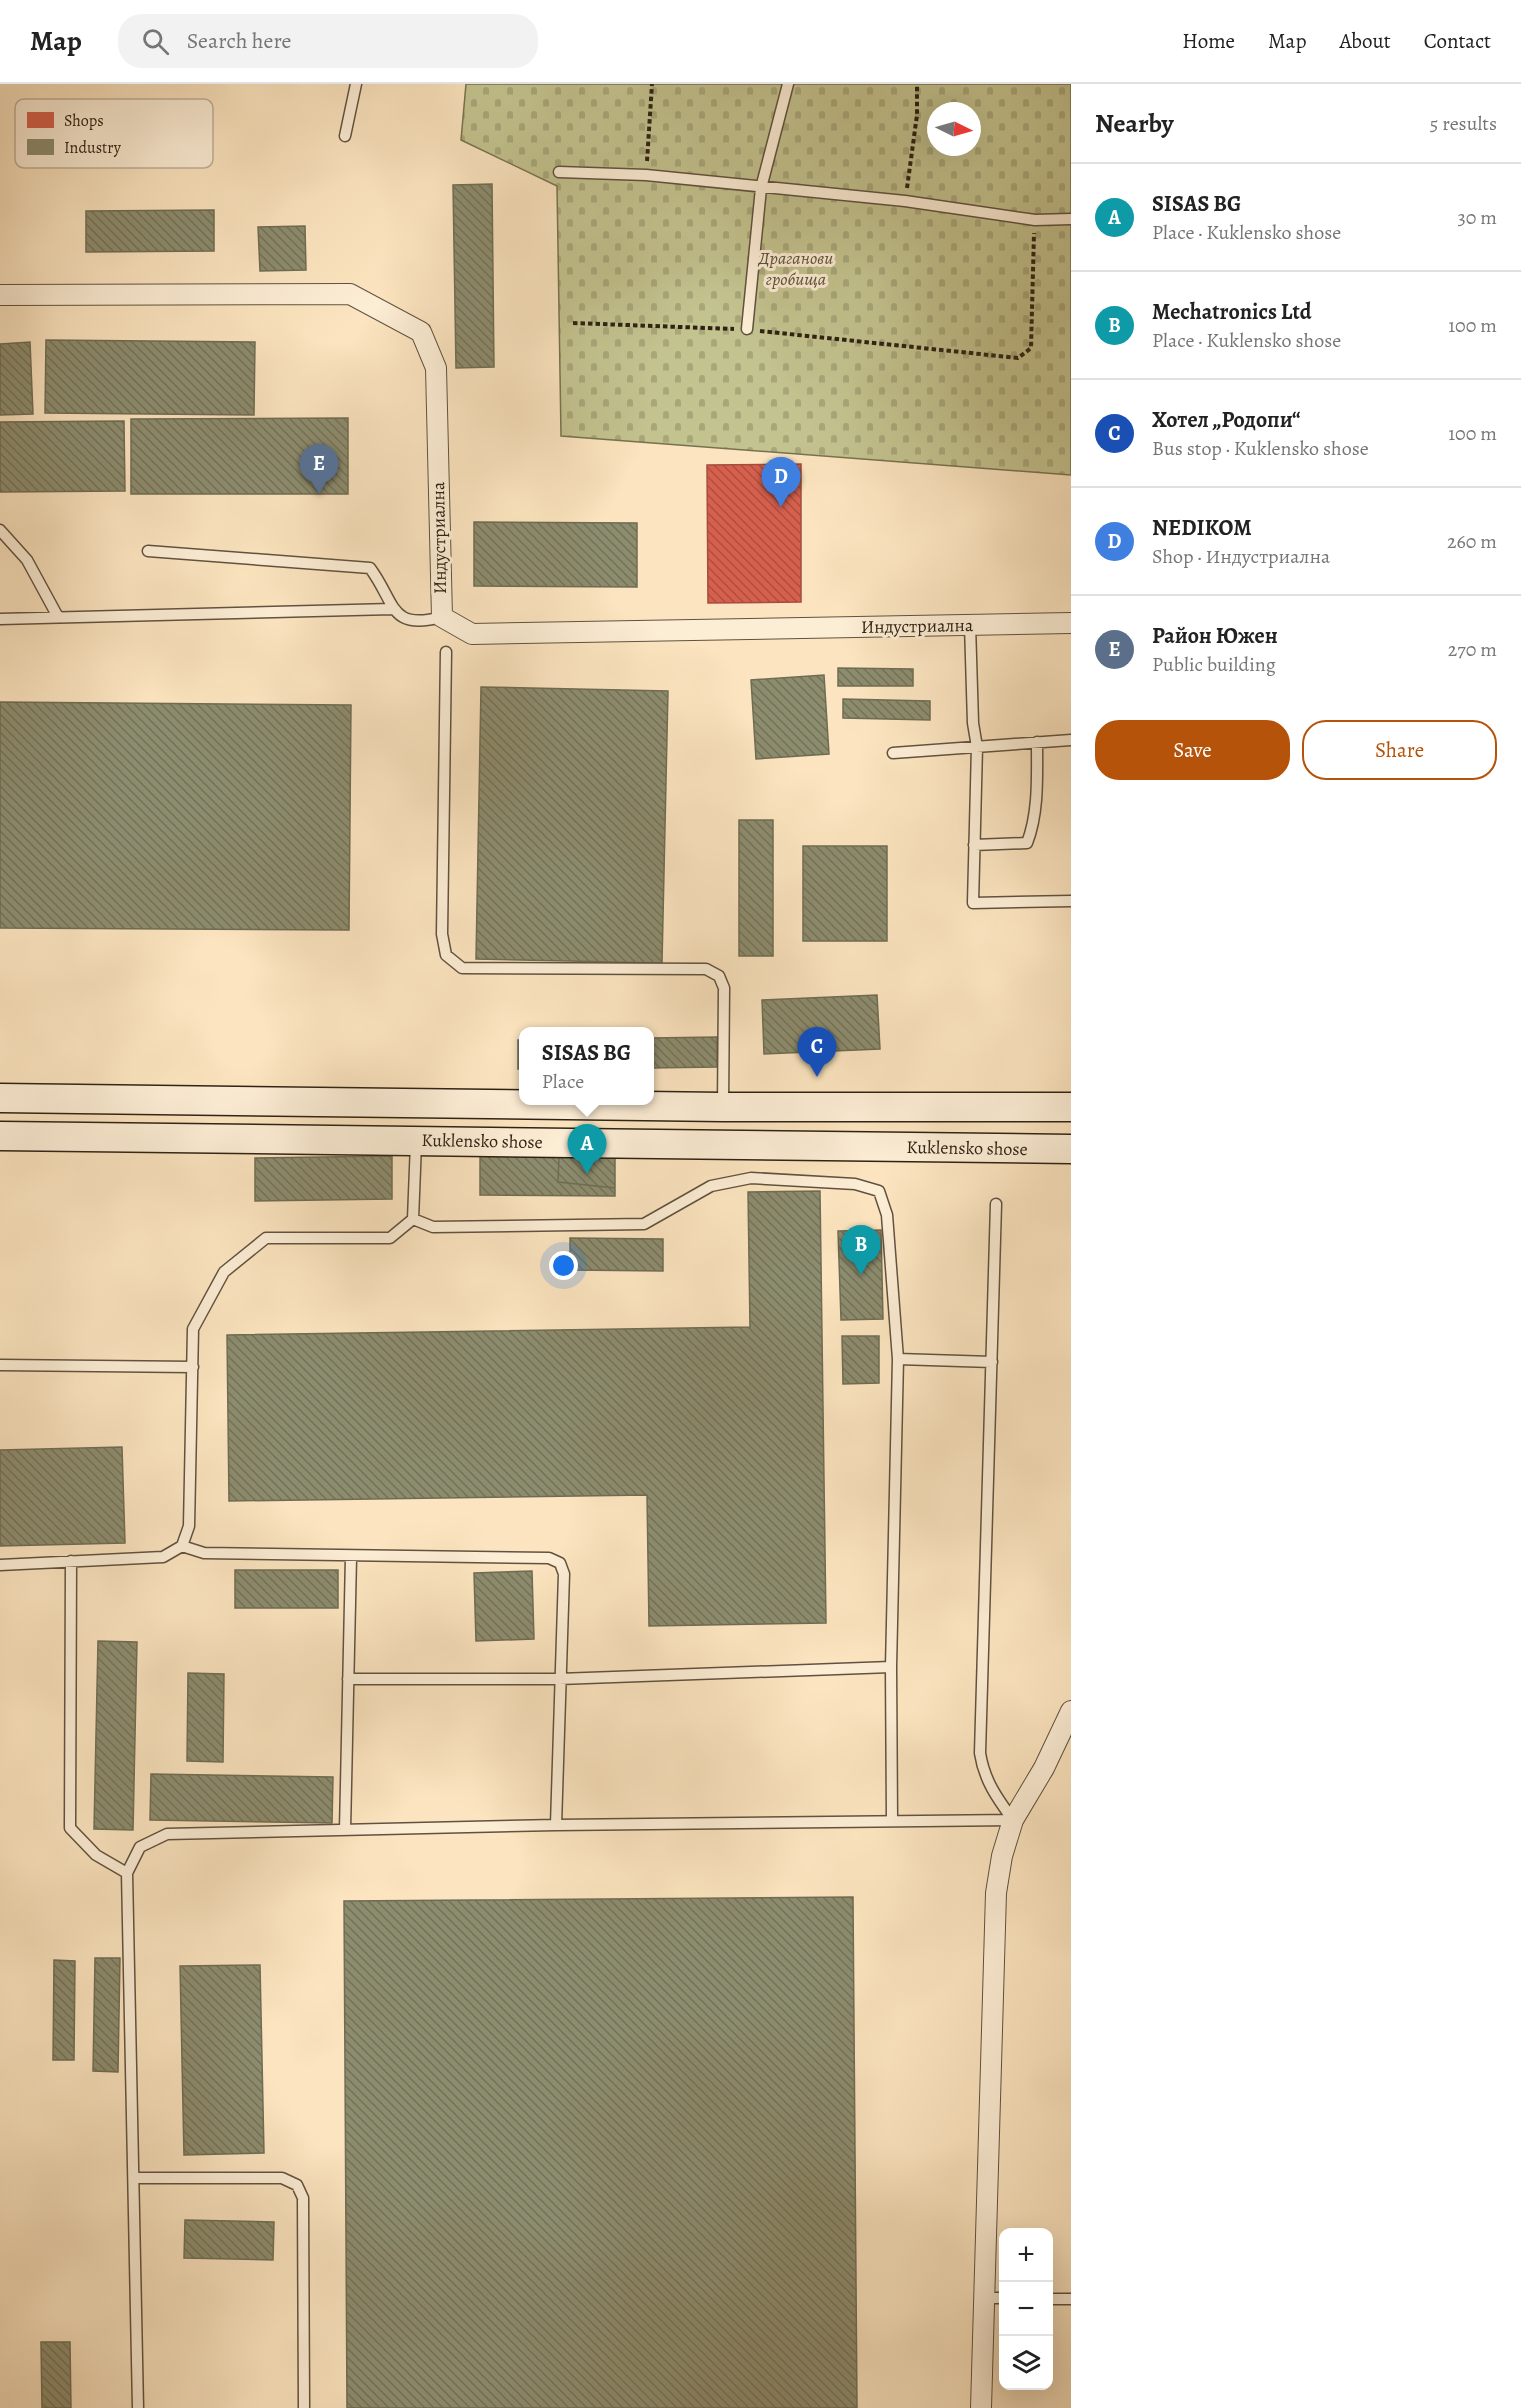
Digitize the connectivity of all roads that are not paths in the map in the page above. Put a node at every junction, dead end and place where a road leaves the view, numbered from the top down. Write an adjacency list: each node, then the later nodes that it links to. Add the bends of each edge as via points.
1 (356, 84): 3 (lane)
2 (788, 84): 5 (lane)
3 (345, 136)
4 (559, 172): 5 (lane, via 646,175)
5 (761, 188): 6 (lane, via 905,201 1035,220); 8 (lane)
6 (1071, 219)
7 (0, 295): 13 (street, Индустриална, via 350,294 422,332 436,368)
8 (747, 329)
9 (0, 530): 12 (lane, via 27,560)
10 (147, 551): 11 (lane, via 370,568 384,586)
11 (392, 609): 12 (lane); 13 (lane, via 409,622)
12 (58, 617): 14 (lane)
13 (442, 618): 16 (street, Индустриална, via 472,634)
14 (0, 619)
15 (1071, 623): 16 (street, Индустриална)
16 (970, 625): 20 (lane)
17 (446, 652): 27 (lane, via 442,934 446,955 462,968 706,969 719,976 724,988)
18 (1071, 740): 19 (lane)
19 (1037, 742): 20 (lane); 22 (lane, via 1032,831 1027,843)
20 (977, 747): 21 (lane); 22 (lane)
21 (892, 753)
22 (974, 845): 23 (lane, via 973,903)
23 (1071, 901)
24 (0, 1098): 25 (main road, Kuklensko shose)
25 (519, 1104)
26 (562, 1105): 27 (main road, Kuklensko shose)
27 (723, 1107): 28 (main road, Kuklensko shose)
28 (1071, 1107)
29 (0, 1136): 30 (main road, Kuklensko shose)
30 (416, 1140): 31 (main road, Kuklensko shose); 33 (lane)
31 (1071, 1149)
32 (996, 1203): 35 (lane)
33 (413, 1219): 34 (lane, via 434,1227 644,1224 711,1186 751,1179 855,1184 879,1191 887,1215); 37 (lane, via 390,1238 266,1238 224,1272 194,1329)
34 (898, 1359): 35 (lane); 42 (lane)
35 (992, 1362): 47 (lane, via 980,1753 992,1791)
36 (0, 1365): 37 (lane)
37 (192, 1367): 38 (lane, via 189,1526)
38 (182, 1546): 39 (lane, via 204,1553); 40 (lane, via 163,1557)
39 (351, 1557): 43 (lane); 44 (lane, via 549,1558 560,1563 564,1574)
40 (71, 1561): 41 (lane); 50 (lane, via 70,1828 96,1855)
41 (0, 1565)
42 (891, 1667): 44 (lane); 46 (lane)
43 (348, 1679): 44 (lane); 49 (lane)
44 (560, 1679): 48 (lane)
45 (1071, 1711): 47 (street, via 1044,1768)
46 (892, 1820): 47 (lane); 48 (lane)
47 (1012, 1820): 52 (street, via 996,1893)
48 (555, 1825): 49 (lane)
49 (345, 1830): 50 (lane, via 167,1834 140,1847)
50 (128, 1874): 51 (lane)
51 (134, 2178): 56 (lane); 57 (lane, via 282,2178 297,2185 303,2199)
52 (983, 2298): 53 (lane); 58 (street)
53 (999, 2298)
54 (1053, 2299): 55 (lane)
55 (1071, 2299)
56 (138, 2408)
57 (304, 2408)
58 (981, 2408)

